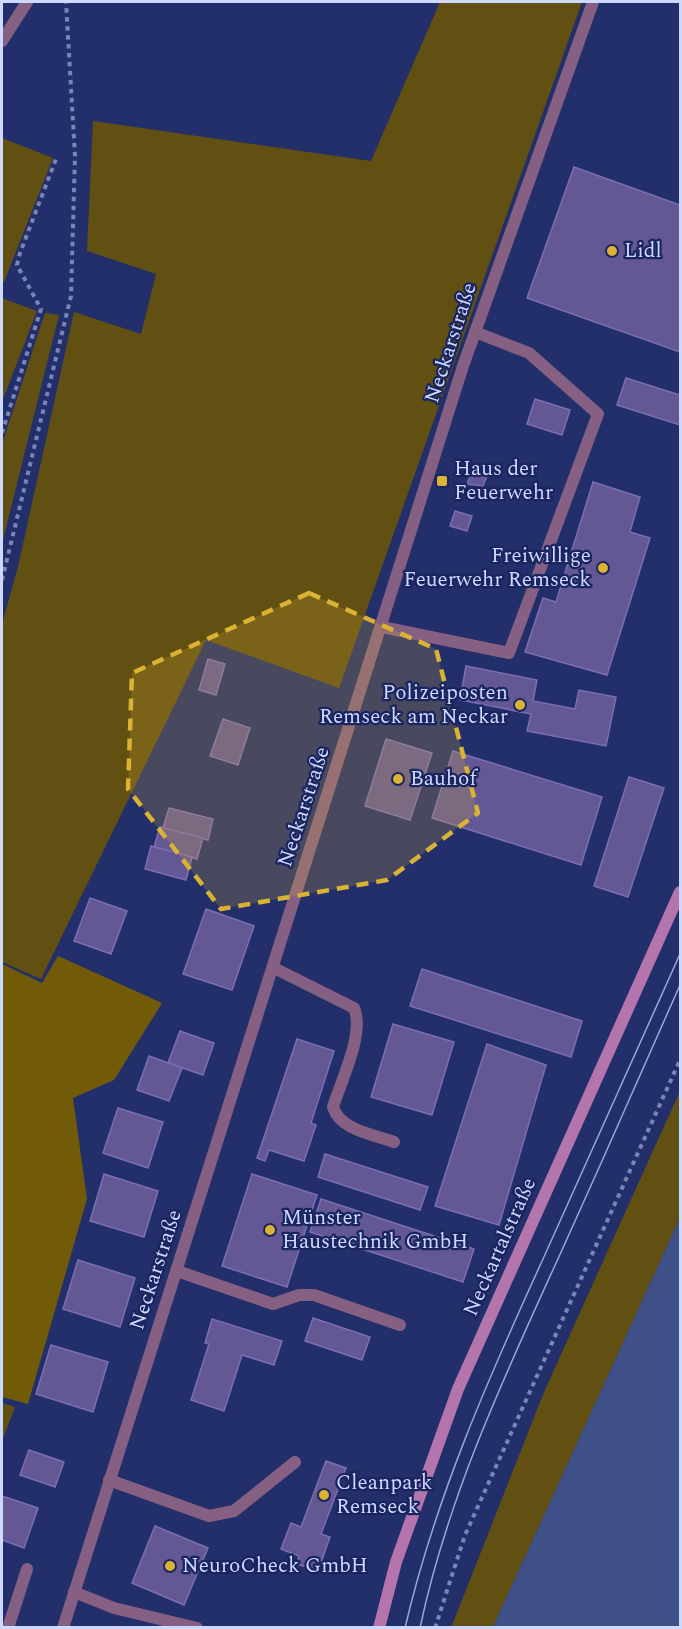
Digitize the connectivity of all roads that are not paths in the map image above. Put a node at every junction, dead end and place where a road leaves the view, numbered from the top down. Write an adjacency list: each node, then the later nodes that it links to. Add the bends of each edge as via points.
1 (27, 2): 3 (street)
2 (593, 2): 4 (street, Neckarstraße)
3 (2, 41)
4 (475, 332): 5 (street, Neckarstraße); 5 (street, via 529,353 598,414 509,653)
5 (382, 627): 7 (street, Neckarstraße)
6 (681, 892): 18 (main road, Neckartalstraße, via 458,1389 396,1562)
7 (274, 968): 8 (street, via 354,1008 357,1032 333,1107 343,1123); 9 (street, Neckarstraße)
8 (394, 1142)
9 (177, 1271): 10 (street, via 273,1304 314,1294); 12 (street, Neckarstraße)
10 (400, 1325)
11 (295, 1462): 12 (street, via 234,1510 209,1516)
12 (109, 1480): 14 (street, Neckarstraße)
13 (27, 1569): 15 (street)
14 (74, 1592): 16 (street, Neckarstraße); 17 (street, via 114,1608)
15 (8, 1628)
16 (63, 1628)
17 (196, 1628)
18 (379, 1628)

